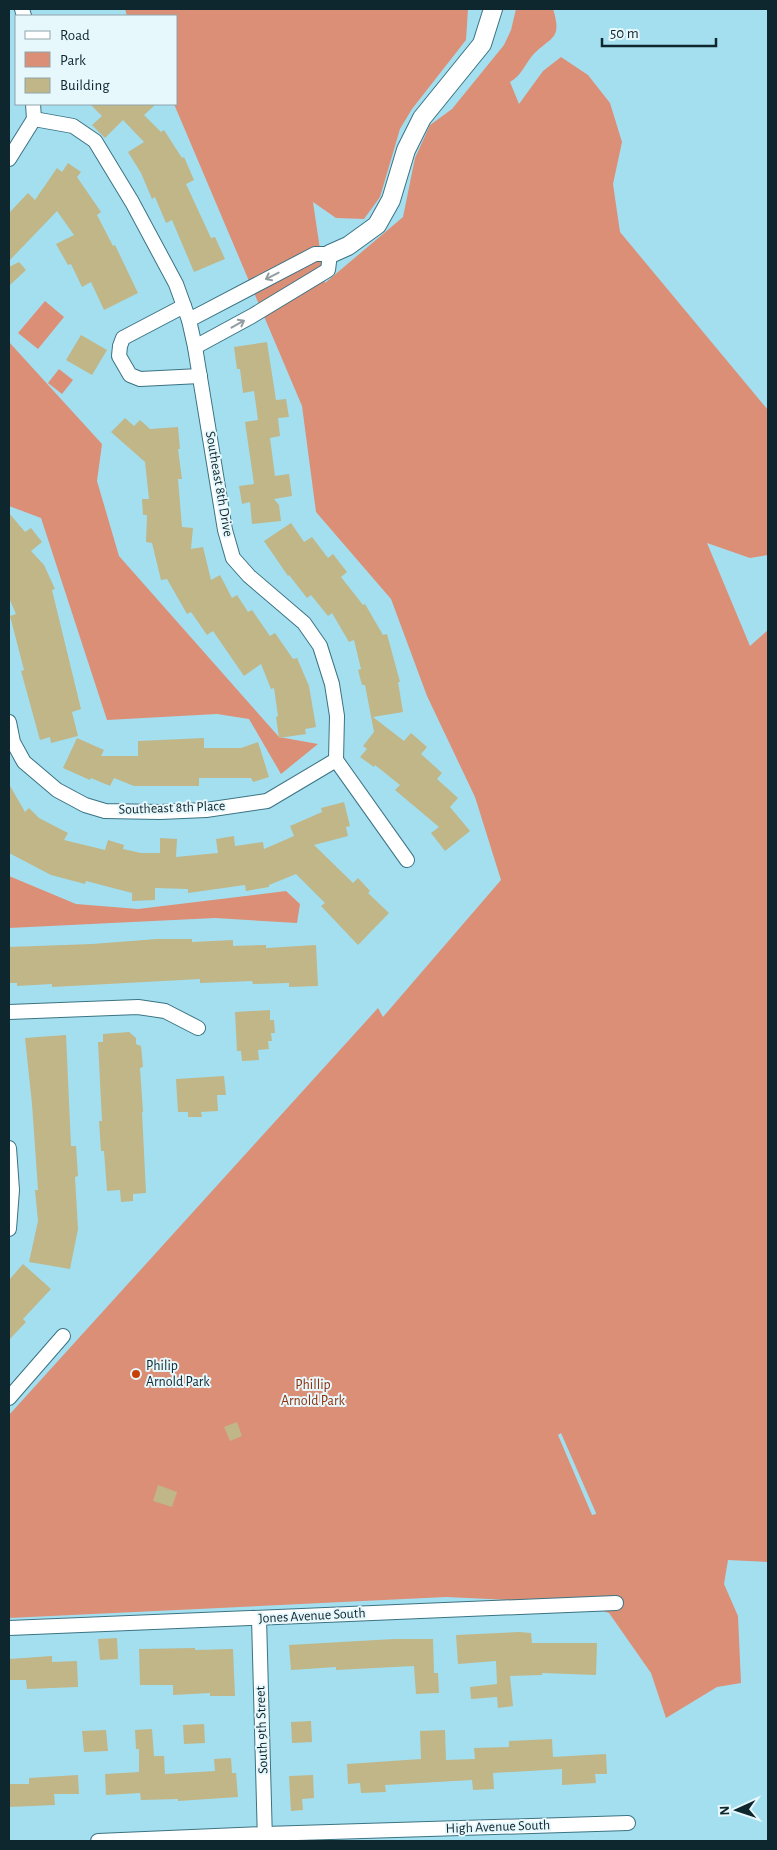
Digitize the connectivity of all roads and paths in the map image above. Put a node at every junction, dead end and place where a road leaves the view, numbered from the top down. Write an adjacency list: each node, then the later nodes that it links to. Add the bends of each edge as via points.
1 (493, 9): 5 (street, via 482,44 422,118 406,150 391,200 377,225 348,246)
2 (33, 105): 3 (street)
3 (34, 119): 4 (street); 6 (street, Southeast 8th Drive, via 72,126 95,141 132,202 176,284)
4 (9, 159)
5 (330, 254): 7 (street, one-way to 7, via 315,254); 8 (street, one-way to 5, via 328,270)
6 (184, 306): 7 (street, Southeast 8th Drive); 9 (street, via 123,338 119,356 130,375 140,379)
7 (190, 320): 8 (street, Southeast 8th Drive)
8 (196, 347): 9 (street, Southeast 8th Drive)
9 (200, 376): 11 (street, Southeast 8th Drive, via 224,530 233,558 304,623 320,646 336,708)
10 (9, 722): 11 (street, Southeast 8th Place, via 24,762 57,790 85,806 105,811 206,810 267,801)
11 (336, 760): 12 (street)
12 (407, 860)
13 (9, 1012): 14 (street, via 138,1007 166,1011)
14 (198, 1028)
15 (9, 1148): 16 (street, via 12,1190)
16 (9, 1229)
17 (63, 1336): 18 (street)
18 (9, 1398)
19 (616, 1603): 20 (street, Jones Avenue South)
20 (258, 1618): 21 (street, Jones Avenue South); 23 (street, South 9th Street)
21 (9, 1628)
22 (628, 1823): 23 (street, High Avenue South)
23 (265, 1838): 24 (street, High Avenue South)
24 (98, 1841)

